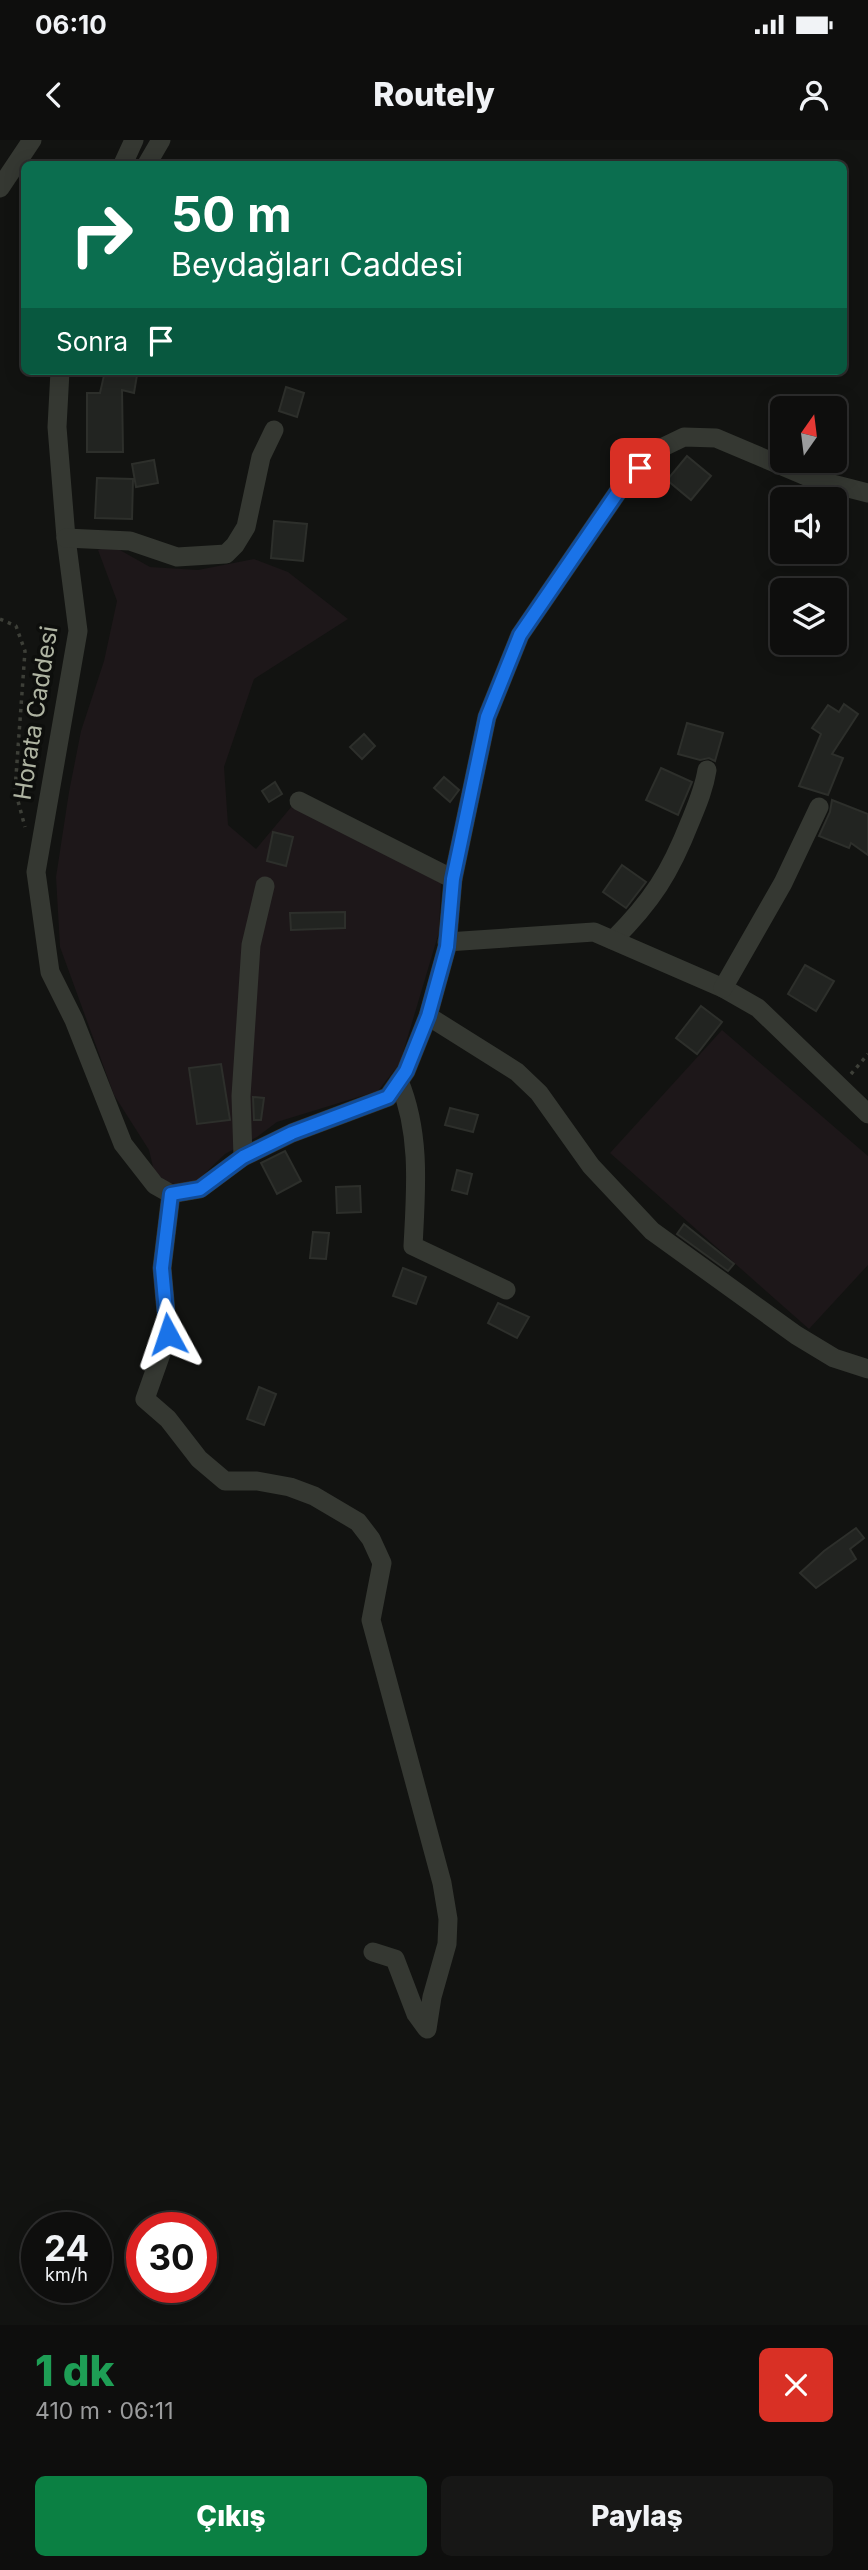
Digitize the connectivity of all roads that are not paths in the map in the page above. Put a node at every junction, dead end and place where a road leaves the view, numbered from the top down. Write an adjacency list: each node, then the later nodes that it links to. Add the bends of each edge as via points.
1 (32, 140): 6 (street)
2 (134, 140): 4 (street)
3 (161, 140): 5 (street)
4 (124, 161)
5 (150, 161)
6 (0, 188)
7 (60, 375): 10 (street, Horata Caddesi, via 57,427)
8 (274, 430): 10 (street, via 261,457 246,527 226,554 177,557 130,541)
9 (868, 493): 14 (street, via 813,479 716,438 684,437 657,450 622,486 520,635 487,717)
10 (66, 538): 23 (street, Horata Caddesi, via 78,631 36,872 50,972 123,1144 155,1185)
11 (707, 770): 16 (street, via 704,788 668,874)
12 (299, 801): 14 (street)
13 (819, 807): 18 (street, via 783,883)
14 (453, 879): 17 (street)
15 (265, 886): 22 (street, via 251,945 241,1096)
16 (613, 940): 17 (street, via 594,932); 18 (street)
17 (447, 942): 19 (street)
18 (723, 988): 21 (street, via 758,1008)
19 (428, 1016): 20 (street); 25 (street, via 517,1072 539,1093 591,1166 652,1231 796,1335 834,1358)
20 (399, 1081): 22 (street, via 388,1097); 24 (street, via 408,1103 417,1169 413,1245)
21 (868, 1114)
22 (243, 1157): 23 (street, via 200,1189)
23 (171, 1194): 26 (street, via 162,1268 168,1334 145,1399 225,1481 257,1481 314,1496 358,1522 382,1563 371,1620 448,1919 428,2029 416,2014 396,1959)
24 (506, 1290)
25 (868, 1369)
26 (373, 1952)

